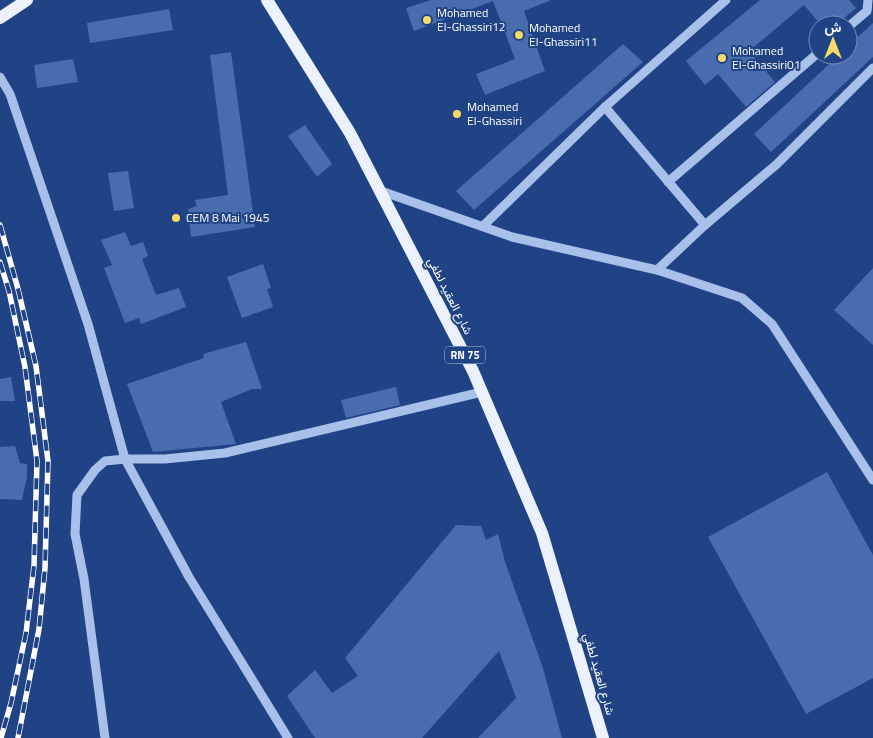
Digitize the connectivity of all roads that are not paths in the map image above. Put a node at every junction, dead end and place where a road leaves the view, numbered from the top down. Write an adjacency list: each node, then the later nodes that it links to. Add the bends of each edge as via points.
1 (27, 0): 5 (main road)
2 (267, 0): 12 (main road, شارع العقيد لطفي / RN 75, via 350,134)
3 (726, 0): 10 (street)
4 (868, 0): 6 (street, via 867,11)
5 (0, 18)
6 (858, 19)
7 (808, 62): 11 (street)
8 (873, 68): 13 (street, via 777,164)
9 (0, 77): 17 (street, via 10,94 88,324)
10 (605, 107): 11 (street); 14 (street)
11 (668, 182): 13 (street)
12 (381, 191): 14 (street); 16 (main road, شارع العقيد لطفي / RN 75)
13 (705, 225): 15 (street)
14 (483, 226): 15 (street, via 512,237)
15 (657, 270): 18 (street, via 742,298 772,324)
16 (482, 392): 17 (street, via 225,453); 21 (main road, شارع العقيد لطفي / RN 75, via 542,533)
17 (125, 459): 19 (street, via 105,461 77,496 75,534); 20 (street, via 189,577)
18 (873, 480)
19 (105, 738)
20 (288, 738)
21 (603, 738)

